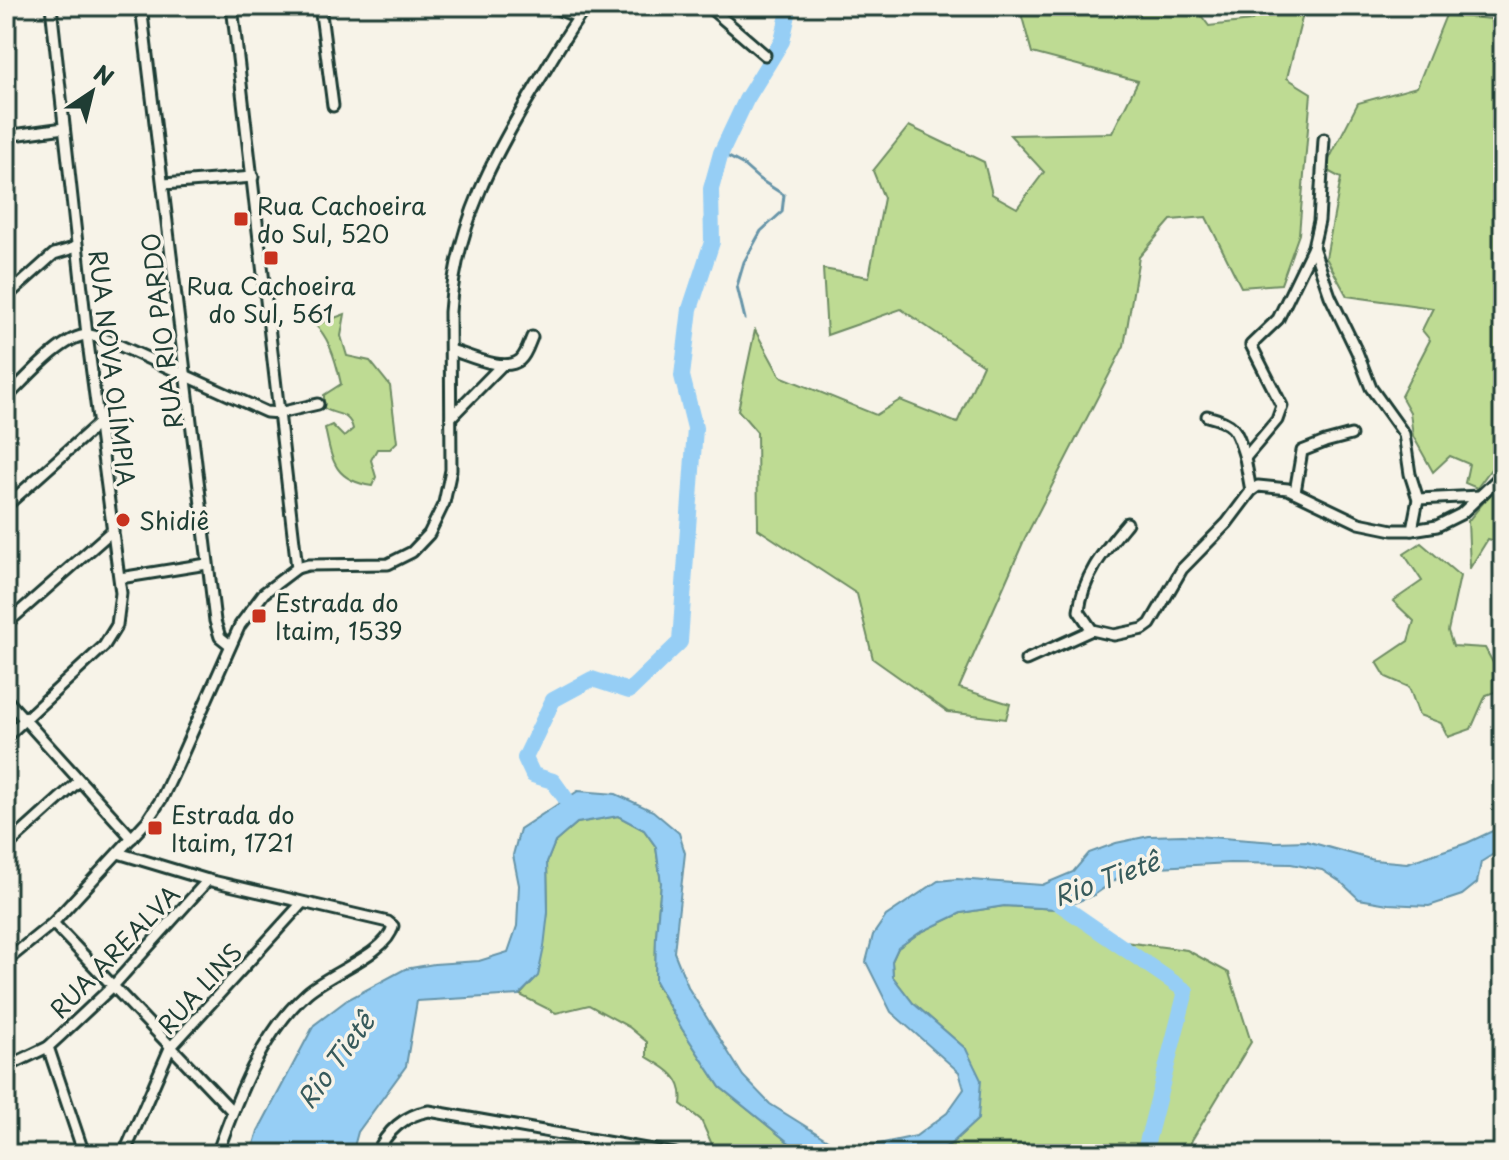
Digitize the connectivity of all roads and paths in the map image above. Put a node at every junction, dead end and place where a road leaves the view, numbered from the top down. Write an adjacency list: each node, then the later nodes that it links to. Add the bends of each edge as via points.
1 (51, 6): 11 (street, RUA NOVA OLÍMPIA)
2 (141, 6): 15 (street, RUA RIO PARDO)
3 (232, 6): 14 (street)
4 (320, 6): 10 (street)
5 (549, 6): 8 (street)
6 (587, 6): 8 (street)
7 (708, 6): 9 (street)
8 (578, 17): 21 (street, via 499,146 474,201 451,286)
9 (765, 55)
10 (333, 106)
11 (64, 128): 12 (street); 16 (street, RUA NOVA OLÍMPIA)
12 (6, 136)
13 (1324, 139): 17 (street)
14 (253, 177): 15 (street); 26 (street)
15 (164, 184): 23 (street, RUA RIO PARDO)
16 (77, 247): 18 (street, via 54,254); 19 (street, RUA NOVA OLÍMPIA)
17 (1313, 247): 31 (street, via 1278,319 1251,345 1282,406 1277,420); 36 (street, via 1371,388 1404,434)
18 (6, 297)
19 (87, 335): 23 (street); 24 (street, via 61,347); 29 (street, RUA NOVA OLÍMPIA)
20 (532, 337): 22 (street, via 519,361)
21 (451, 350): 22 (street); 28 (street)
22 (502, 365): 28 (street)
23 (187, 378): 26 (street); 41 (street, RUA RIO PARDO)
24 (6, 398)
25 (318, 404): 26 (street)
26 (279, 413): 42 (street)
27 (1207, 416): 31 (street, via 1233,427)
28 (451, 417): 42 (street, via 451,470 444,503 420,544 388,564 318,563)
29 (100, 422): 37 (street); 39 (street, RUA NOVA OLÍMPIA)
30 (1351, 435): 34 (street, via 1302,451)
31 (1245, 458): 33 (street)
32 (1503, 474): 35 (street)
33 (1251, 491): 34 (street, via 1271,485); 45 (street, via 1182,569 1150,624 1114,635)
34 (1295, 492): 40 (street, via 1359,523)
35 (1480, 496): 36 (street); 40 (street, via 1449,521)
36 (1418, 499): 40 (street)
37 (6, 506)
38 (1127, 523): 45 (street, via 1092,567 1080,603 1079,611)
39 (113, 530): 43 (street, RUA NOVA OLÍMPIA); 44 (street)
40 (1412, 530)
41 (207, 564): 43 (street); 46 (street, RUA RIO PARDO, via 216,629)
42 (297, 568): 46 (street, via 258,599)
43 (120, 578): 49 (street, RUA NOVA OLÍMPIA, via 120,612 112,636)
44 (6, 624)
45 (1092, 630): 47 (street)
46 (230, 645): 52 (street, via 162,798)
47 (1026, 660)
48 (6, 699): 49 (street)
49 (25, 721): 50 (street, RUA NOVA OLÍMPIA); 51 (street)
50 (6, 737)
51 (79, 781): 52 (street); 53 (street)
52 (132, 838): 54 (street)
53 (6, 847)
54 (118, 853): 55 (street); 57 (street)
55 (208, 880): 56 (street); 59 (street, RUA AREALVA)
56 (302, 903): 61 (street, RUA LINS); 63 (street, via 388,922 392,931 377,949 307,992 289,1012 265,1045)
57 (53, 923): 58 (street); 59 (street)
58 (6, 961)
59 (113, 986): 60 (street, RUA AREALVA); 61 (street)
60 (48, 1047): 62 (street, RUA AREALVA); 64 (street)
61 (170, 1048): 63 (street); 65 (street, RUA LINS)
62 (6, 1067)
63 (232, 1111): 66 (street)
64 (84, 1154)
65 (124, 1154)
66 (217, 1154)
67 (377, 1154): 68 (street, via 402,1121 429,1111)
68 (675, 1154)

